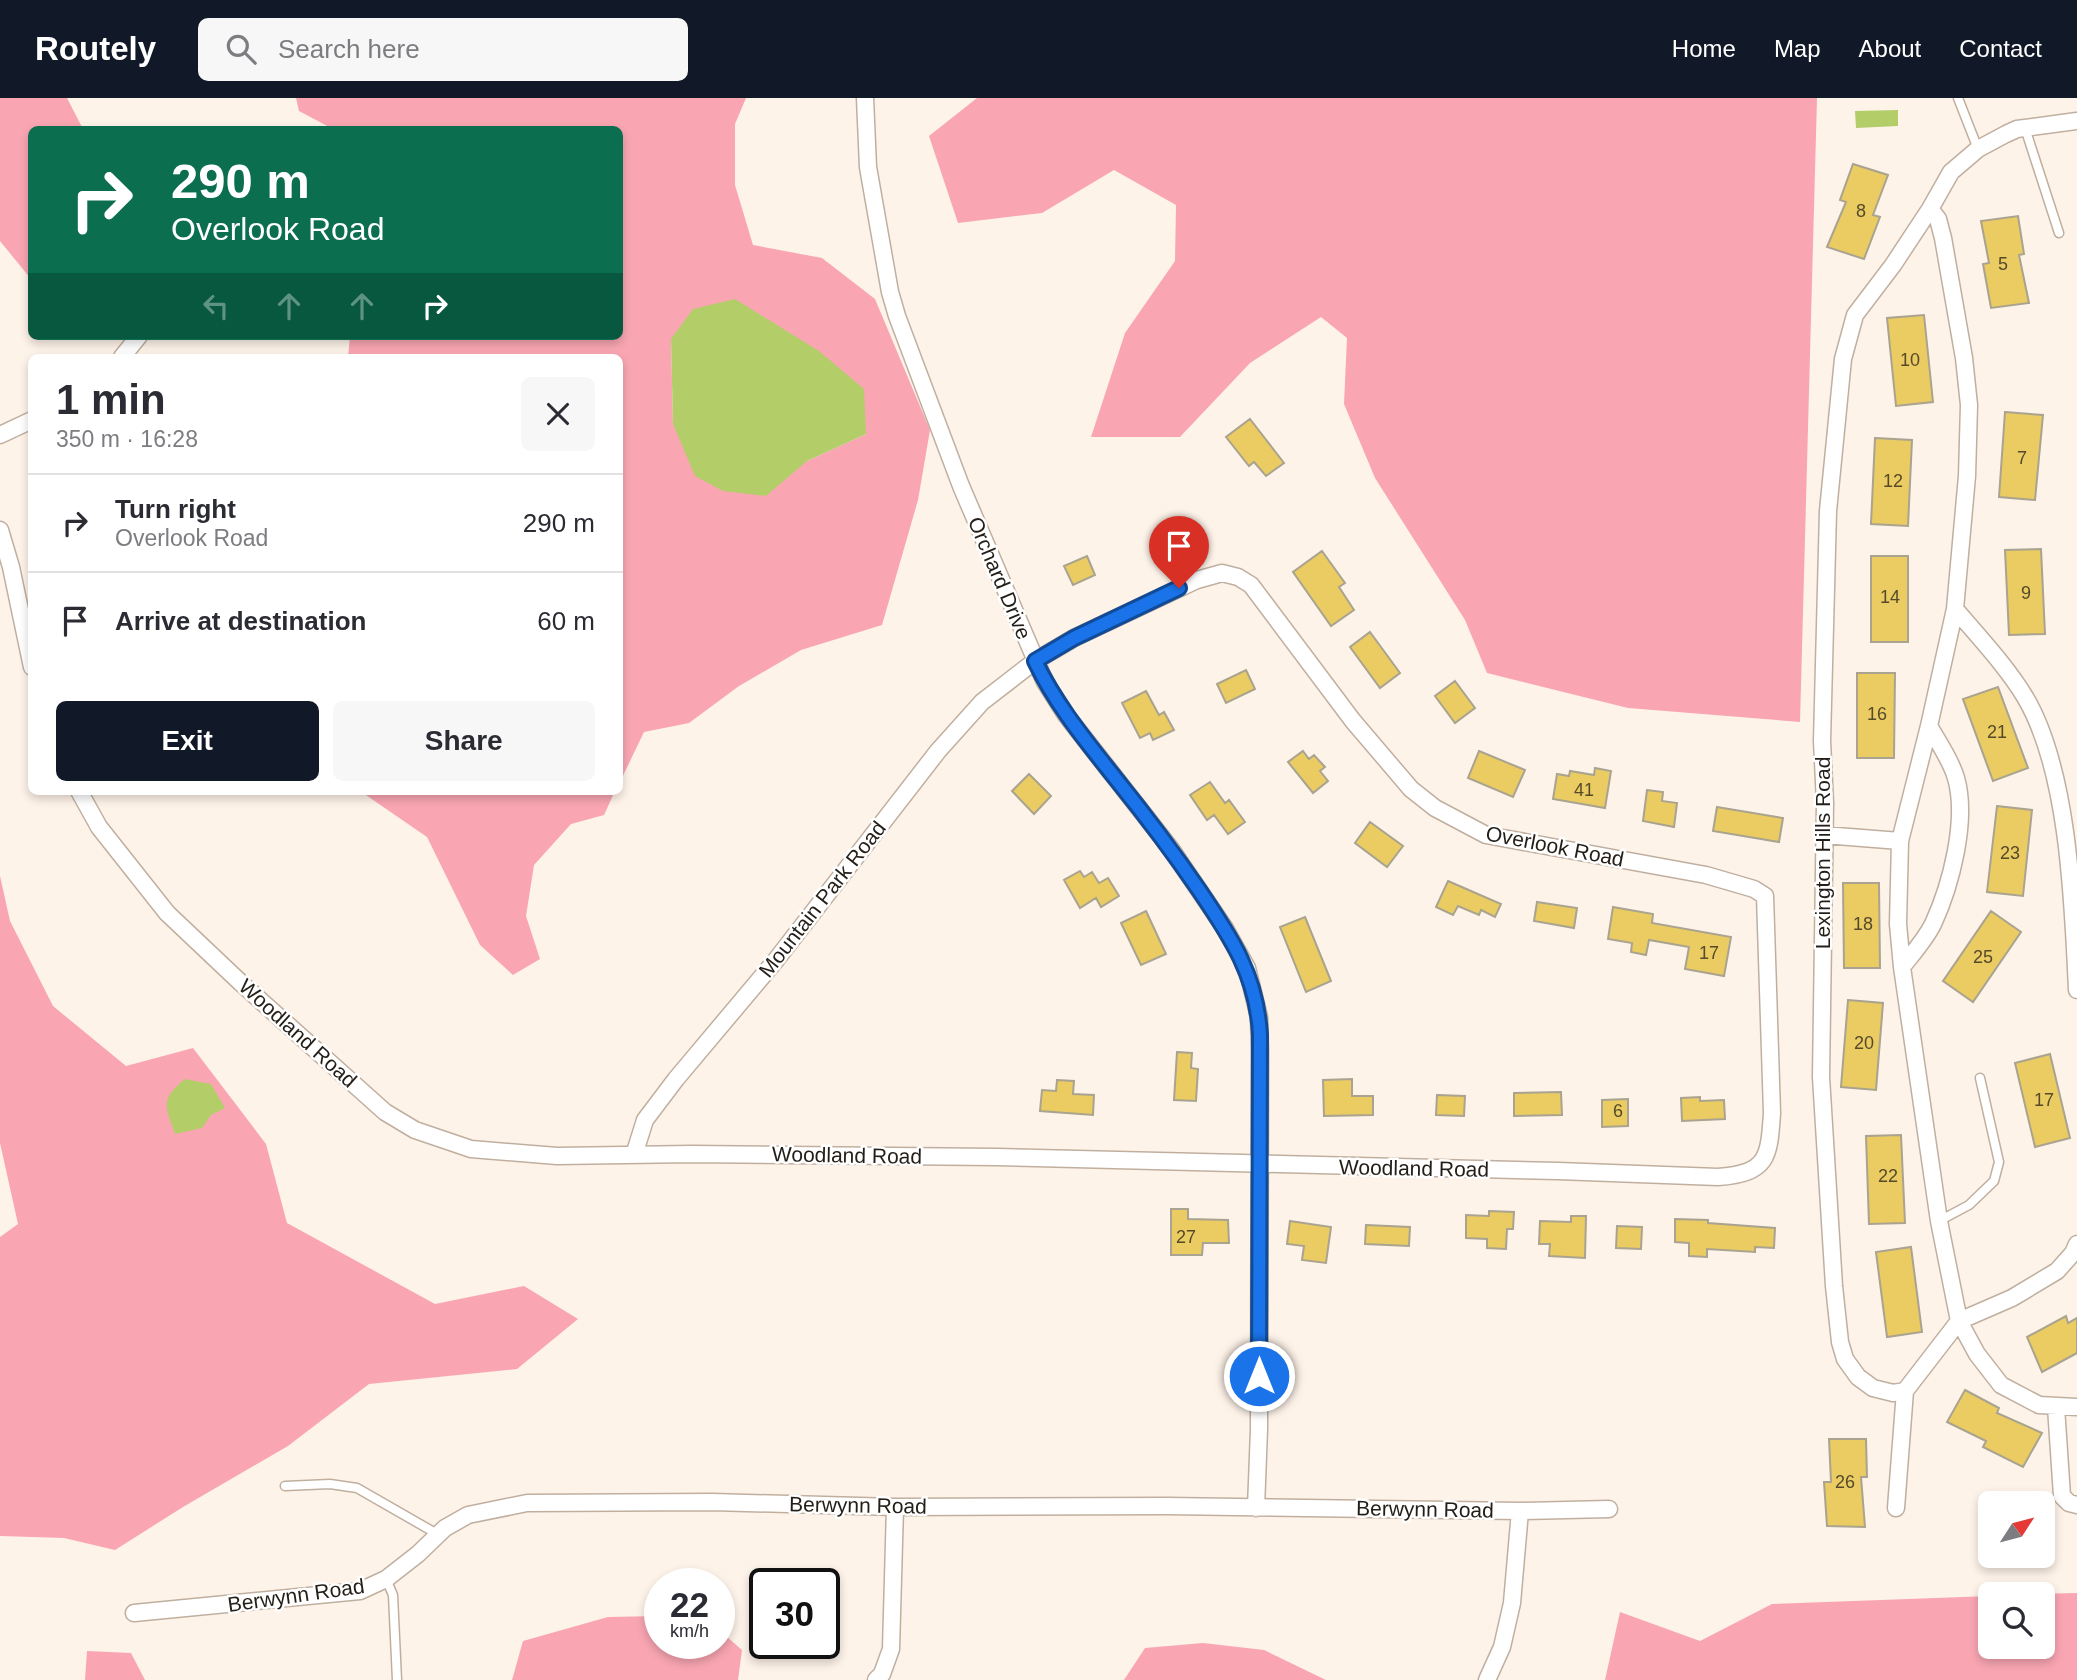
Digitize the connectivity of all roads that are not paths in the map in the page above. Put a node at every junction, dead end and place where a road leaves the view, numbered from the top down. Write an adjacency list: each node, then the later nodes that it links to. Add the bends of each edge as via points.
1 (865, 98): 15 (street, Orchard Drive, via 867,167 897,316 961,486)
2 (1958, 98): 5 (lane)
3 (2077, 121): 4 (street, Lexington Hills Road)
4 (2025, 128): 5 (street, Lexington Hills Road); 7 (lane)
5 (1978, 149): 6 (street, Lexington Hills Road, via 1951,172)
6 (1930, 209): 13 (street, via 1943,238 1969,405 1968,476); 18 (street, Lexington Hills Road, via 1855,315 1843,359 1828,510)
7 (2059, 233)
8 (136, 340): 9 (street)
9 (124, 354)
10 (28, 422): 11 (street)
11 (0, 435)
12 (0, 530): 14 (street)
13 (1955, 610): 16 (street); 21 (street, via 2025,696 2043,735 2063,819)
14 (28, 648)
15 (1035, 661): 23 (street, Mountain Park Road, via 982,702 939,751 645,1120); 24 (street, Overlook Road, via 1197,580 1222,573 1238,577 1251,585 1361,731 1411,789 1436,808 1486,835 1706,875 1765,896 1772,1112 1770,1146); 25 (street, Orchard Drive, via 1066,715 1171,849 1247,968 1259,1017)
16 (1929, 726): 19 (street); 20 (street, via 1955,776 1961,807 1958,835 1932,925)
17 (81, 795): 23 (street, Woodland Road, via 99,827 167,913 385,1112 415,1130 471,1149 557,1156)
18 (1824, 835): 19 (street); 29 (street, Lexington Hills Road, via 1821,1077 1840,1342 1844,1359 1858,1377 1873,1388)
19 (1900, 841): 20 (street)
20 (1902, 967): 26 (street)
21 (2077, 990)
22 (1980, 1078): 26 (lane, via 1999,1162 1994,1181 1969,1205)
23 (634, 1155): 25 (street, Woodland Road, via 996,1157)
24 (1761, 1164): 25 (street, Woodland Road, via 1743,1175 1718,1177)
25 (1261, 1165): 35 (street, Orchard Drive)
26 (1939, 1221): 28 (street)
27 (2077, 1244): 28 (street, via 2057,1271 2012,1298)
28 (1959, 1321): 29 (street); 30 (street, via 2001,1385 2039,1405)
29 (1905, 1391): 36 (street)
30 (2056, 1407): 31 (street); 33 (street, via 2063,1496)
31 (2077, 1407)
32 (285, 1486): 39 (lane, via 357,1488)
33 (2077, 1505)
34 (895, 1507): 35 (street, Berwynn Road); 39 (street, Berwynn Road, via 527,1503 468,1516); 43 (street, via 891,1649)
35 (1256, 1508): 38 (street, Berwynn Road)
36 (1896, 1508)
37 (1609, 1509): 38 (street, Berwynn Road)
38 (1520, 1511): 44 (street, via 1512,1603 1502,1647)
39 (439, 1535): 40 (street, Berwynn Road)
40 (386, 1579): 41 (street, Berwynn Road, via 347,1593); 42 (lane, via 393,1595)
41 (134, 1613)
42 (397, 1680)
43 (876, 1680)
44 (1487, 1680)

